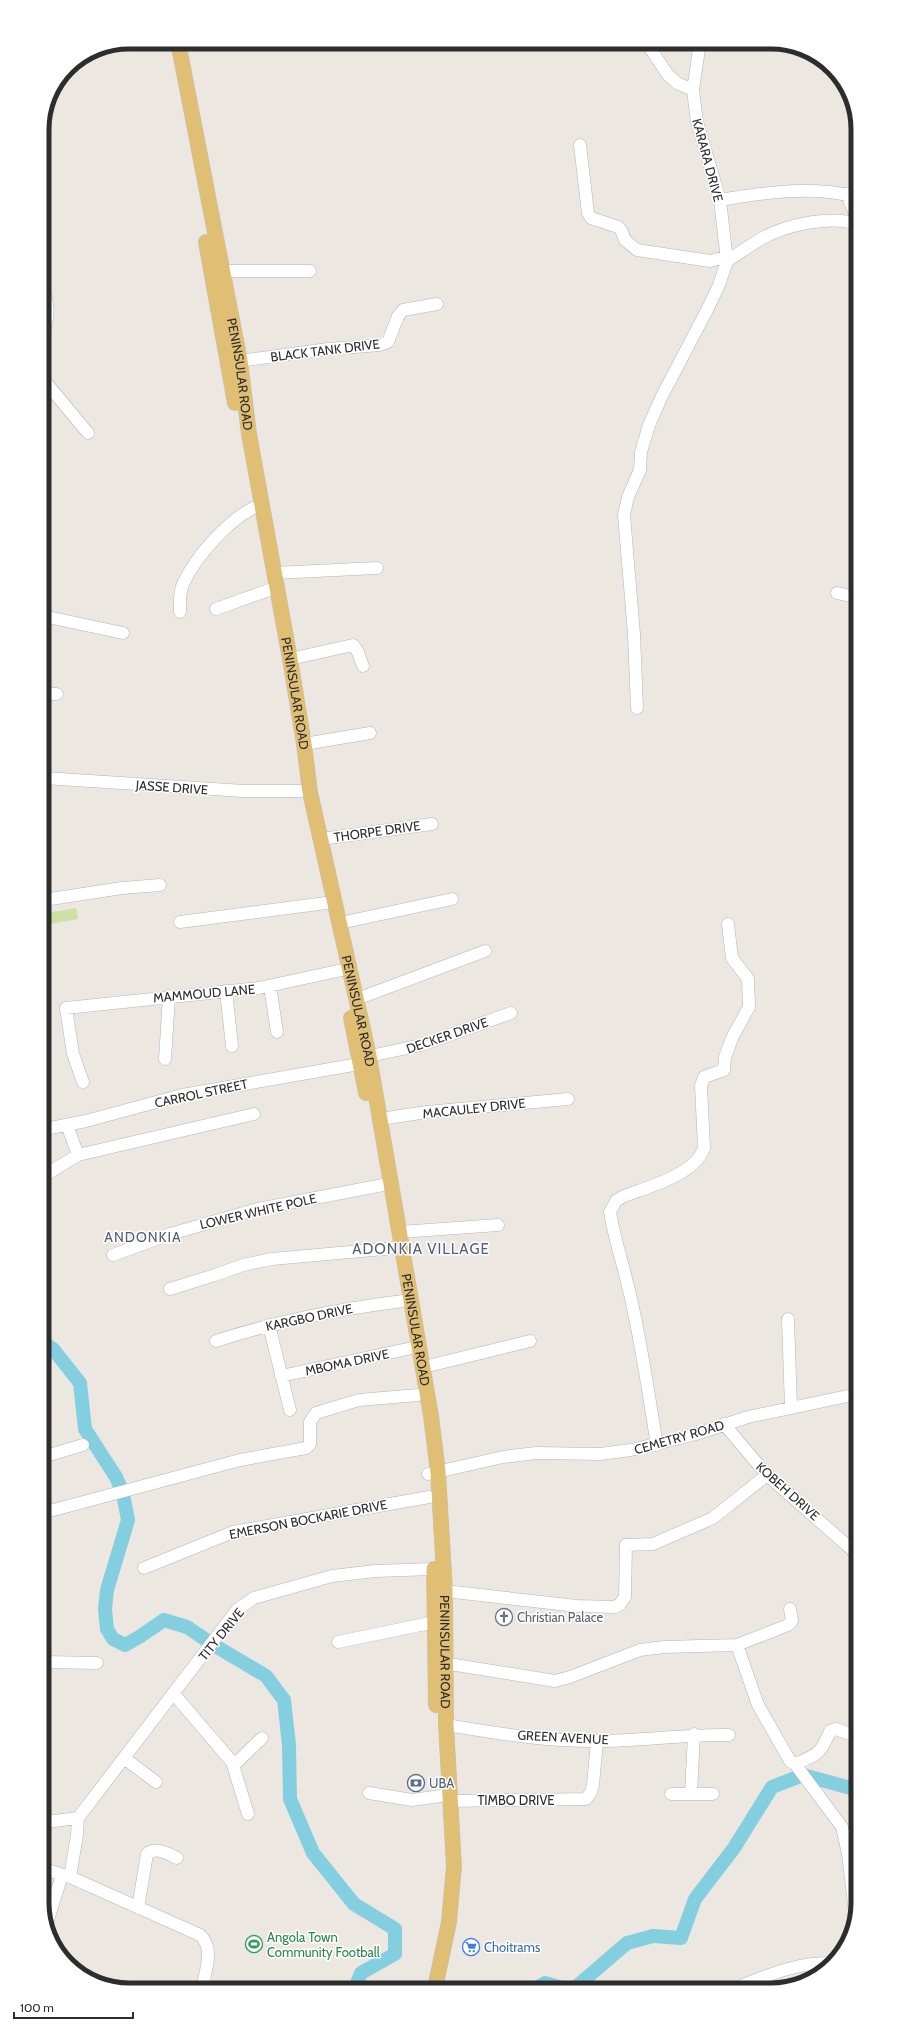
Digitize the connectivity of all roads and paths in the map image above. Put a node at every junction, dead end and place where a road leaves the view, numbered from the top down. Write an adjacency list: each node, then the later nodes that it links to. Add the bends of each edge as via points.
1 (172, 49): 14 (main road, PENINSULAR ROAD, via 180,102)
2 (179, 49): 11 (main road, PENINSULAR ROAD)
3 (651, 49): 5 (street, via 668,75 677,83)
4 (699, 49): 5 (street, KARARA DRIVE)
5 (693, 90): 8 (street, KARARA DRIVE, via 697,122)
6 (580, 145): 10 (street, via 588,213 591,218 618,227 625,240 636,250 710,261)
7 (850, 196): 8 (street, via 818,191 774,192)
8 (720, 200): 10 (street, KARARA DRIVE)
9 (851, 222): 10 (street, via 825,220 781,230)
10 (726, 259): 31 (street, via 707,310 649,425 641,452 640,470 628,497 624,515)
11 (223, 271): 12 (street); 14 (main road, PENINSULAR ROAD)
12 (310, 271)
13 (437, 304): 14 (street, BLACK TANK DRIVE, via 403,310 388,342 380,345)
14 (234, 362): 17 (main road, PENINSULAR ROAD); 19 (main road, PENINSULAR ROAD)
15 (49, 387): 16 (street)
16 (88, 433)
17 (253, 508): 20 (main road, PENINSULAR ROAD); 24 (street, via 237,517 214,539 190,572 183,582)
18 (377, 568): 19 (street)
19 (274, 573): 27 (main road, PENINSULAR ROAD)
20 (269, 590): 23 (street); 35 (main road, PENINSULAR ROAD)
21 (837, 593): 22 (street)
22 (851, 595)
23 (216, 609)
24 (180, 612)
25 (49, 617): 26 (street)
26 (123, 633)
27 (290, 659): 28 (street, via 353,645); 33 (main road, PENINSULAR ROAD)
28 (363, 666)
29 (49, 694): 30 (street)
30 (57, 694)
31 (637, 708)
32 (370, 734): 33 (street)
33 (304, 744): 37 (main road, PENINSULAR ROAD, via 310,792)
34 (49, 778): 35 (street, JASSE DRIVE, via 244,791)
35 (301, 791): 41 (main road, PENINSULAR ROAD)
36 (432, 824): 37 (street, THORPE DRIVE)
37 (321, 839): 43 (main road, PENINSULAR ROAD)
38 (160, 885): 39 (street)
39 (49, 899)
40 (452, 899): 43 (street)
41 (326, 904): 42 (street); 46 (main road, PENINSULAR ROAD)
42 (180, 922)
43 (340, 923): 50 (main road, PENINSULAR ROAD)
44 (728, 924): 84 (street, via 732,958 748,979 749,1007 733,1036 725,1057 724,1070 704,1077 701,1086 704,1136 702,1154 678,1175 616,1201 610,1212 628,1285)
45 (485, 951): 50 (street)
46 (342, 970): 47 (street, MAMMOUD LANE); 55 (main road, PENINSULAR ROAD)
47 (270, 986): 48 (street, MAMMOUD LANE); 52 (street)
48 (226, 991): 49 (street, MAMMOUD LANE); 53 (street)
49 (169, 996): 54 (street); 56 (street, MAMMOUD LANE, via 66,1008 71,1048)
50 (358, 999): 55 (main road, PENINSULAR ROAD)
51 (511, 1013): 55 (street, DECKER DRIVE, via 436,1041)
52 (277, 1032)
53 (232, 1046)
54 (165, 1059)
55 (363, 1060): 59 (main road, PENINSULAR ROAD); 60 (street, CARROL STREET, via 182,1095); 64 (main road, PENINSULAR ROAD)
56 (83, 1082)
57 (568, 1099): 59 (street, MACAULEY DRIVE)
58 (254, 1114): 62 (street)
59 (380, 1119): 66 (main road, PENINSULAR ROAD)
60 (67, 1125): 61 (street, CARROL STREET); 62 (street)
61 (49, 1128)
62 (78, 1155): 63 (street)
63 (49, 1173)
64 (383, 1185): 67 (main road, PENINSULAR ROAD); 68 (street, LOWER WHITE POLE, via 258,1208 170,1234)
65 (498, 1226): 66 (street)
66 (400, 1232): 76 (main road, PENINSULAR ROAD)
67 (394, 1248): 69 (street, via 272,1259 243,1265); 70 (main road, PENINSULAR ROAD)
68 (113, 1255)
69 (170, 1289)
70 (403, 1301): 72 (street, KARGBO DRIVE, via 358,1307); 75 (main road, PENINSULAR ROAD)
71 (788, 1319): 80 (street)
72 (269, 1325): 73 (street, KARGBO DRIVE); 77 (street)
73 (216, 1341)
74 (530, 1341): 76 (street)
75 (412, 1348): 77 (street, MBOMA DRIVE); 78 (main road, PENINSULAR ROAD)
76 (424, 1367): 86 (main road, PENINSULAR ROAD)
77 (281, 1376): 81 (street)
78 (418, 1395): 86 (main road, PENINSULAR ROAD); 89 (street, via 359,1400 316,1413 310,1422 310,1444 306,1448 240,1460)
79 (851, 1395): 80 (street, CEMETRY ROAD)
80 (791, 1408): 82 (street, CEMETRY ROAD)
81 (290, 1410)
82 (724, 1424): 84 (street, CEMETRY ROAD); 87 (street, KOBEH DRIVE)
83 (83, 1445): 85 (street)
84 (657, 1445): 86 (street, CEMETRY ROAD, via 600,1454 536,1453 503,1457)
85 (49, 1455)
86 (433, 1473): 88 (main road, PENINSULAR ROAD); 93 (main road, PENINSULAR ROAD)
87 (767, 1475): 90 (street, KOBEH DRIVE); 93 (street, via 713,1518 653,1544 626,1546 625,1597 615,1607 577,1606)
88 (430, 1497): 91 (street, EMERSON BOCKARIE DRIVE, via 233,1532); 92 (main road, PENINSULAR ROAD)
89 (49, 1511)
90 (851, 1549)
91 (144, 1568)
92 (434, 1569): 93 (main road, PENINSULAR ROAD); 101 (street, TITY DRIVE, via 332,1576 254,1598 237,1610)
93 (440, 1590): 95 (main road, PENINSULAR ROAD); 99 (main road, PENINSULAR ROAD)
94 (790, 1608): 97 (street, via 792,1621 788,1625)
95 (435, 1622): 96 (street); 99 (main road, PENINSULAR ROAD)
96 (338, 1642)
97 (737, 1645): 99 (street, via 640,1650 555,1681); 110 (street, via 758,1705 784,1753)
98 (49, 1662): 100 (street)
99 (441, 1662): 102 (main road, PENINSULAR ROAD); 116 (main road, PENINSULAR ROAD, via 436,1722)
100 (97, 1663)
101 (173, 1693): 108 (street, TITY DRIVE); 109 (street)
102 (446, 1725): 107 (street, GREEN AVENUE, via 519,1736); 116 (main road, PENINSULAR ROAD)
103 (694, 1734): 105 (street, GREEN AVENUE); 107 (street, GREEN AVENUE); 114 (street)
104 (851, 1734): 110 (street, via 836,1729 830,1731 816,1756)
105 (729, 1735)
106 (262, 1738): 109 (street)
107 (597, 1741): 116 (street, TIMBO DRIVE, via 591,1792 586,1799)
108 (124, 1758): 111 (street); 118 (street, TITY DRIVE)
109 (234, 1765): 117 (street)
110 (797, 1767): 123 (street, via 842,1827)
111 (156, 1782)
112 (369, 1793): 116 (street, TIMBO DRIVE, via 412,1800)
113 (671, 1794): 114 (street)
114 (691, 1794): 115 (street)
115 (713, 1794)
116 (446, 1798): 128 (main road, PENINSULAR ROAD, via 445,1867 439,1919); 129 (main road, PENINSULAR ROAD, via 454,1866 450,1915)
117 (248, 1814)
118 (78, 1818): 119 (street); 122 (street, via 77,1834)
119 (49, 1822)
120 (177, 1858): 124 (street, via 150,1850 147,1854)
121 (49, 1871): 122 (street)
122 (66, 1876): 124 (street); 125 (street)
123 (851, 1887)
124 (138, 1908): 127 (street, via 205,1939 208,1954)
125 (50, 1915)
126 (824, 1963): 130 (street, via 793,1967)
127 (203, 1983)
128 (426, 1983)
129 (436, 1983)
130 (748, 1983)

